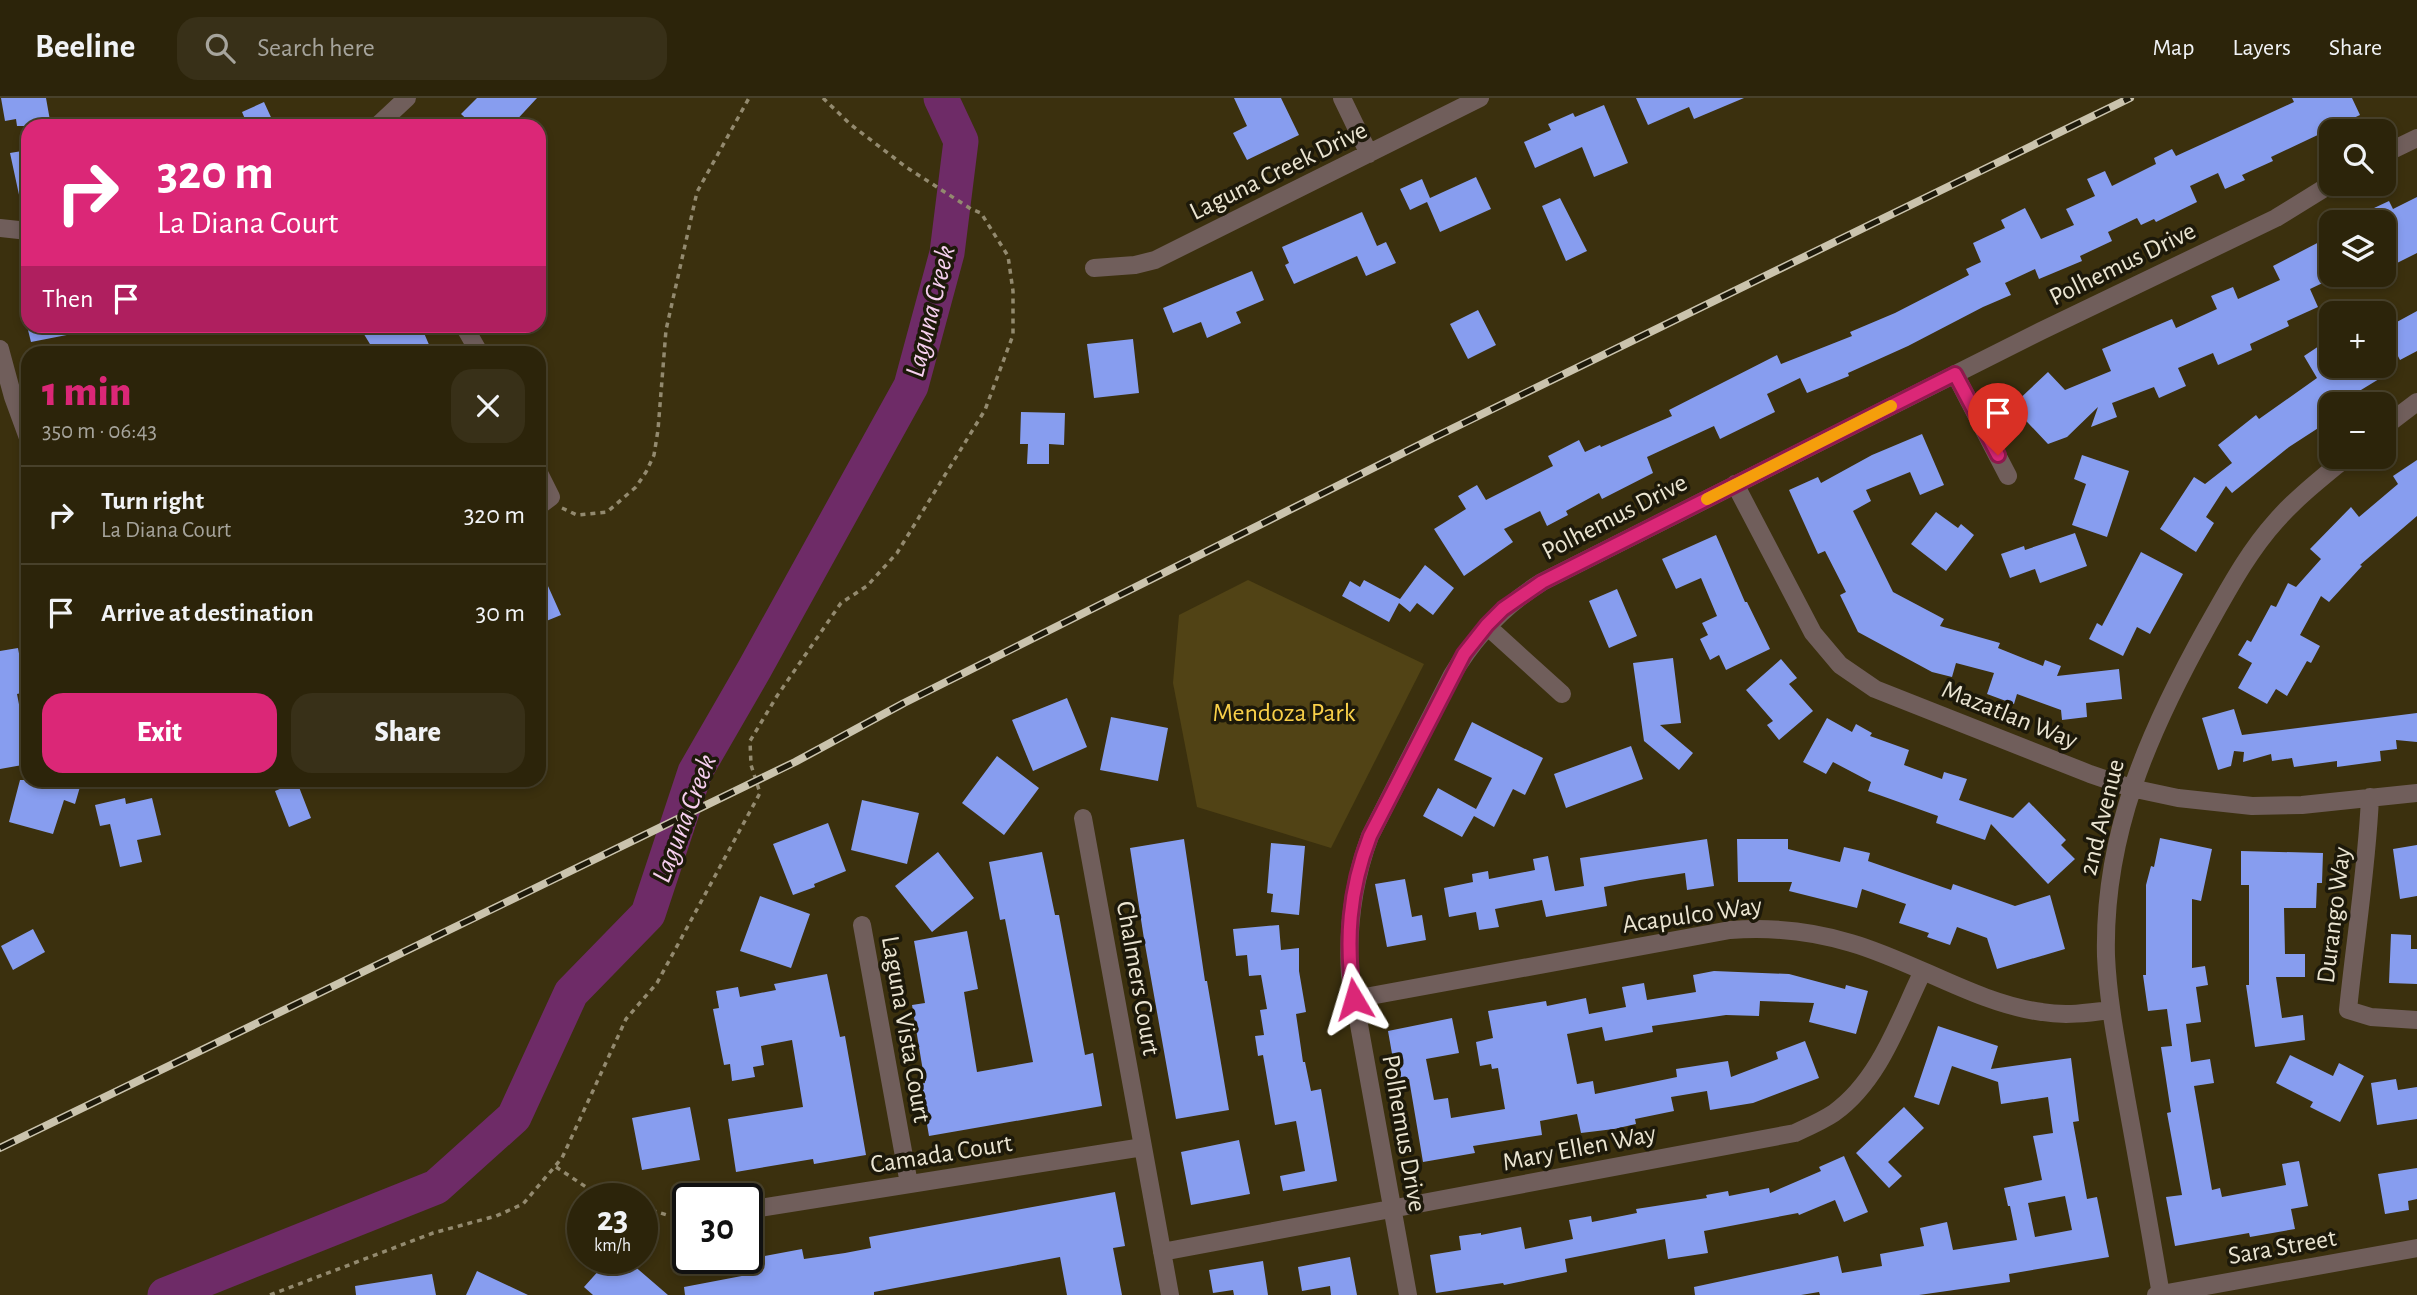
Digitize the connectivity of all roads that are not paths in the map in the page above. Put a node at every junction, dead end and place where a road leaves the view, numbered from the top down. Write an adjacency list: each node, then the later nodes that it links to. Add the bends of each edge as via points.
1 (407, 98): 4 (street)
2 (1342, 98): 7 (street)
3 (1480, 98): 7 (street, Laguna Creek Drive)
4 (384, 119)
5 (2417, 138): 6 (street)
6 (2396, 148)
7 (1369, 154): 11 (street, Laguna Creek Drive, via 1155,260)
8 (2319, 191): 13 (street, Polhemus Drive, via 2276,218)
9 (0, 228): 10 (street)
10 (21, 230)
11 (1094, 268)
12 (0, 349): 15 (street)
13 (1955, 374): 18 (street); 19 (street, Polhemus Drive)
14 (2417, 402): 16 (street)
15 (21, 416)
16 (2396, 418)
17 (2333, 469): 22 (street, 2nd Avenue, via 2277,519 2249,556 2186,664)
18 (2008, 476)
19 (1735, 484): 20 (street, Polhemus Drive, via 1542,582); 22 (street, Mazatlan Way, via 1813,633 1840,665 1875,689)
20 (1487, 625): 21 (street); 28 (street, Polhemus Drive, via 1452,675 1362,858 1349,928)
21 (1562, 694)
22 (2131, 788): 24 (street, Mazatlan Way, via 2178,799 2252,806); 29 (street, 2nd Avenue, via 2110,881 2106,945)
23 (2417, 793): 24 (street, Mazatlan Way)
24 (2370, 797): 30 (street, Durango Way, via 2368,854 2348,1010 2371,1017)
25 (1083, 818): 31 (street, Chalmers Court)
26 (862, 925): 32 (street, Laguna Vista Court)
27 (1923, 971): 28 (street, Acapulco Way, via 1812,933 1730,930); 29 (street, Acapulco Way, via 2019,1008 2065,1014); 34 (street, Mary Ellen Way, via 1877,1067 1833,1114 1814,1124 1774,1138)
28 (1354, 999): 34 (street, Polhemus Drive)
29 (2111, 1010): 39 (street, 2nd Avenue)
30 (2417, 1020)
31 (1143, 1146): 32 (street, Camada Court); 36 (street, Chalmers Court)
32 (909, 1184): 33 (street, Camada Court)
33 (763, 1207)
34 (1393, 1209): 36 (street, Mary Ellen Way); 38 (street, Polhemus Drive)
35 (2417, 1248): 39 (street, Sara Street)
36 (1162, 1252): 37 (street, Chalmers Court)
37 (1170, 1295)
38 (1408, 1295)
39 (2159, 1295)

